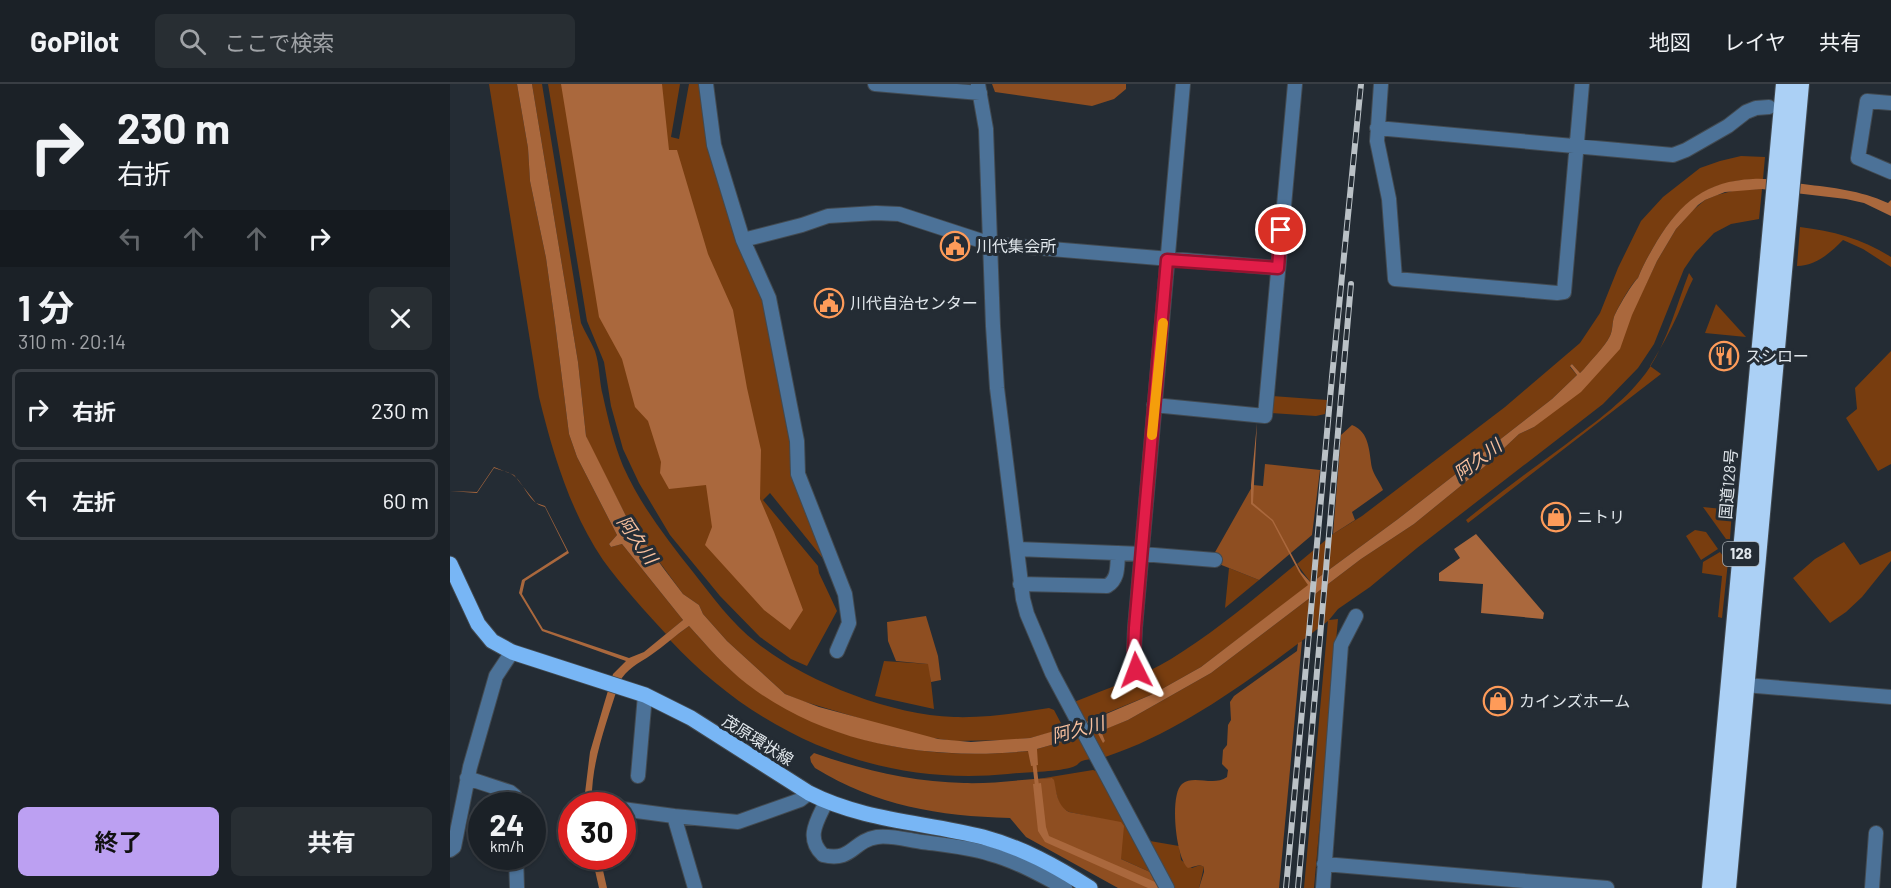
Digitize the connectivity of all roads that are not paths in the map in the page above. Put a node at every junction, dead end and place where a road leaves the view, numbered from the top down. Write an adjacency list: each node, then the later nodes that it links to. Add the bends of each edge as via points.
1 (706, 84): 17 (street, via 714,145)
2 (875, 84): 9 (street)
3 (1183, 84): 19 (street)
4 (1295, 84): 20 (street)
5 (1382, 84): 12 (street)
6 (1582, 84): 13 (street)
7 (1785, 84): 14 (highway, 国道128号 / 128)
8 (1800, 84): 14 (highway, 国道128号 / 128)
9 (979, 89): 18 (street, via 986,129)
10 (1891, 103): 15 (street, via 1867,101 1858,158)
11 (1769, 108): 13 (street, via 1746,112 1678,154)
12 (1377, 128): 13 (street); 13 (street, via 1389,200 1395,279 1564,292)
13 (1577, 146)
14 (1786, 158): 16 (highway, 国道128号 / 128)
15 (1891, 172)
16 (1780, 219): 32 (highway, 国道128号 / 128); 54 (highway, 国道128号 / 128)
17 (743, 240): 18 (street, via 828,216 876,213 899,214); 29 (street, via 769,298 797,441 798,474 845,594 849,623)
18 (991, 244): 19 (street); 22 (street, via 997,388)
19 (1167, 260): 20 (street); 21 (street)
20 (1278, 268): 21 (street, via 1265,416)
21 (1154, 405): 24 (street)
22 (1017, 549): 23 (street); 27 (street)
23 (1118, 553): 24 (street); 27 (street, via 1116,577 1107,586)
24 (1142, 554): 25 (street); 31 (street)
25 (1215, 560)
26 (450, 564): 30 (main road, 茂原環状線, via 478,624 492,641)
27 (1020, 584): 51 (street, via 1027,614 1052,673)
28 (1356, 616): 44 (street, via 1341,645)
29 (837, 651)
30 (512, 652): 33 (main road, 茂原環状線); 36 (street, via 496,676)
31 (1136, 670)
32 (1745, 685): 34 (street); 55 (highway, 国道128号 / 128)
33 (645, 695): 35 (street); 38 (main road, 茂原環状線, via 691,718)
34 (1891, 697)
35 (638, 776)
36 (467, 778): 37 (street); 43 (street, via 455,843)
37 (510, 792)
38 (809, 793): 39 (main road, 茂原環状線); 41 (street, via 800,800 738,822)
39 (826, 801): 46 (street, via 813,832 813,842 823,855 842,856 866,840 888,837 990,854); 50 (main road, 茂原環状線, via 886,819 1007,844 1054,865)
40 (636, 811): 41 (street)
41 (674, 816): 48 (street)
42 (1876, 833): 56 (street)
43 (450, 850)
44 (1324, 864): 52 (street); 53 (street)
45 (516, 870): 47 (street)
46 (1039, 882): 49 (street)
47 (517, 888)
48 (695, 888)
49 (1065, 888)
50 (1090, 888)
51 (1167, 888)
52 (1323, 888)
53 (1607, 888)
54 (1711, 888)
55 (1727, 888)
56 (1872, 888)

